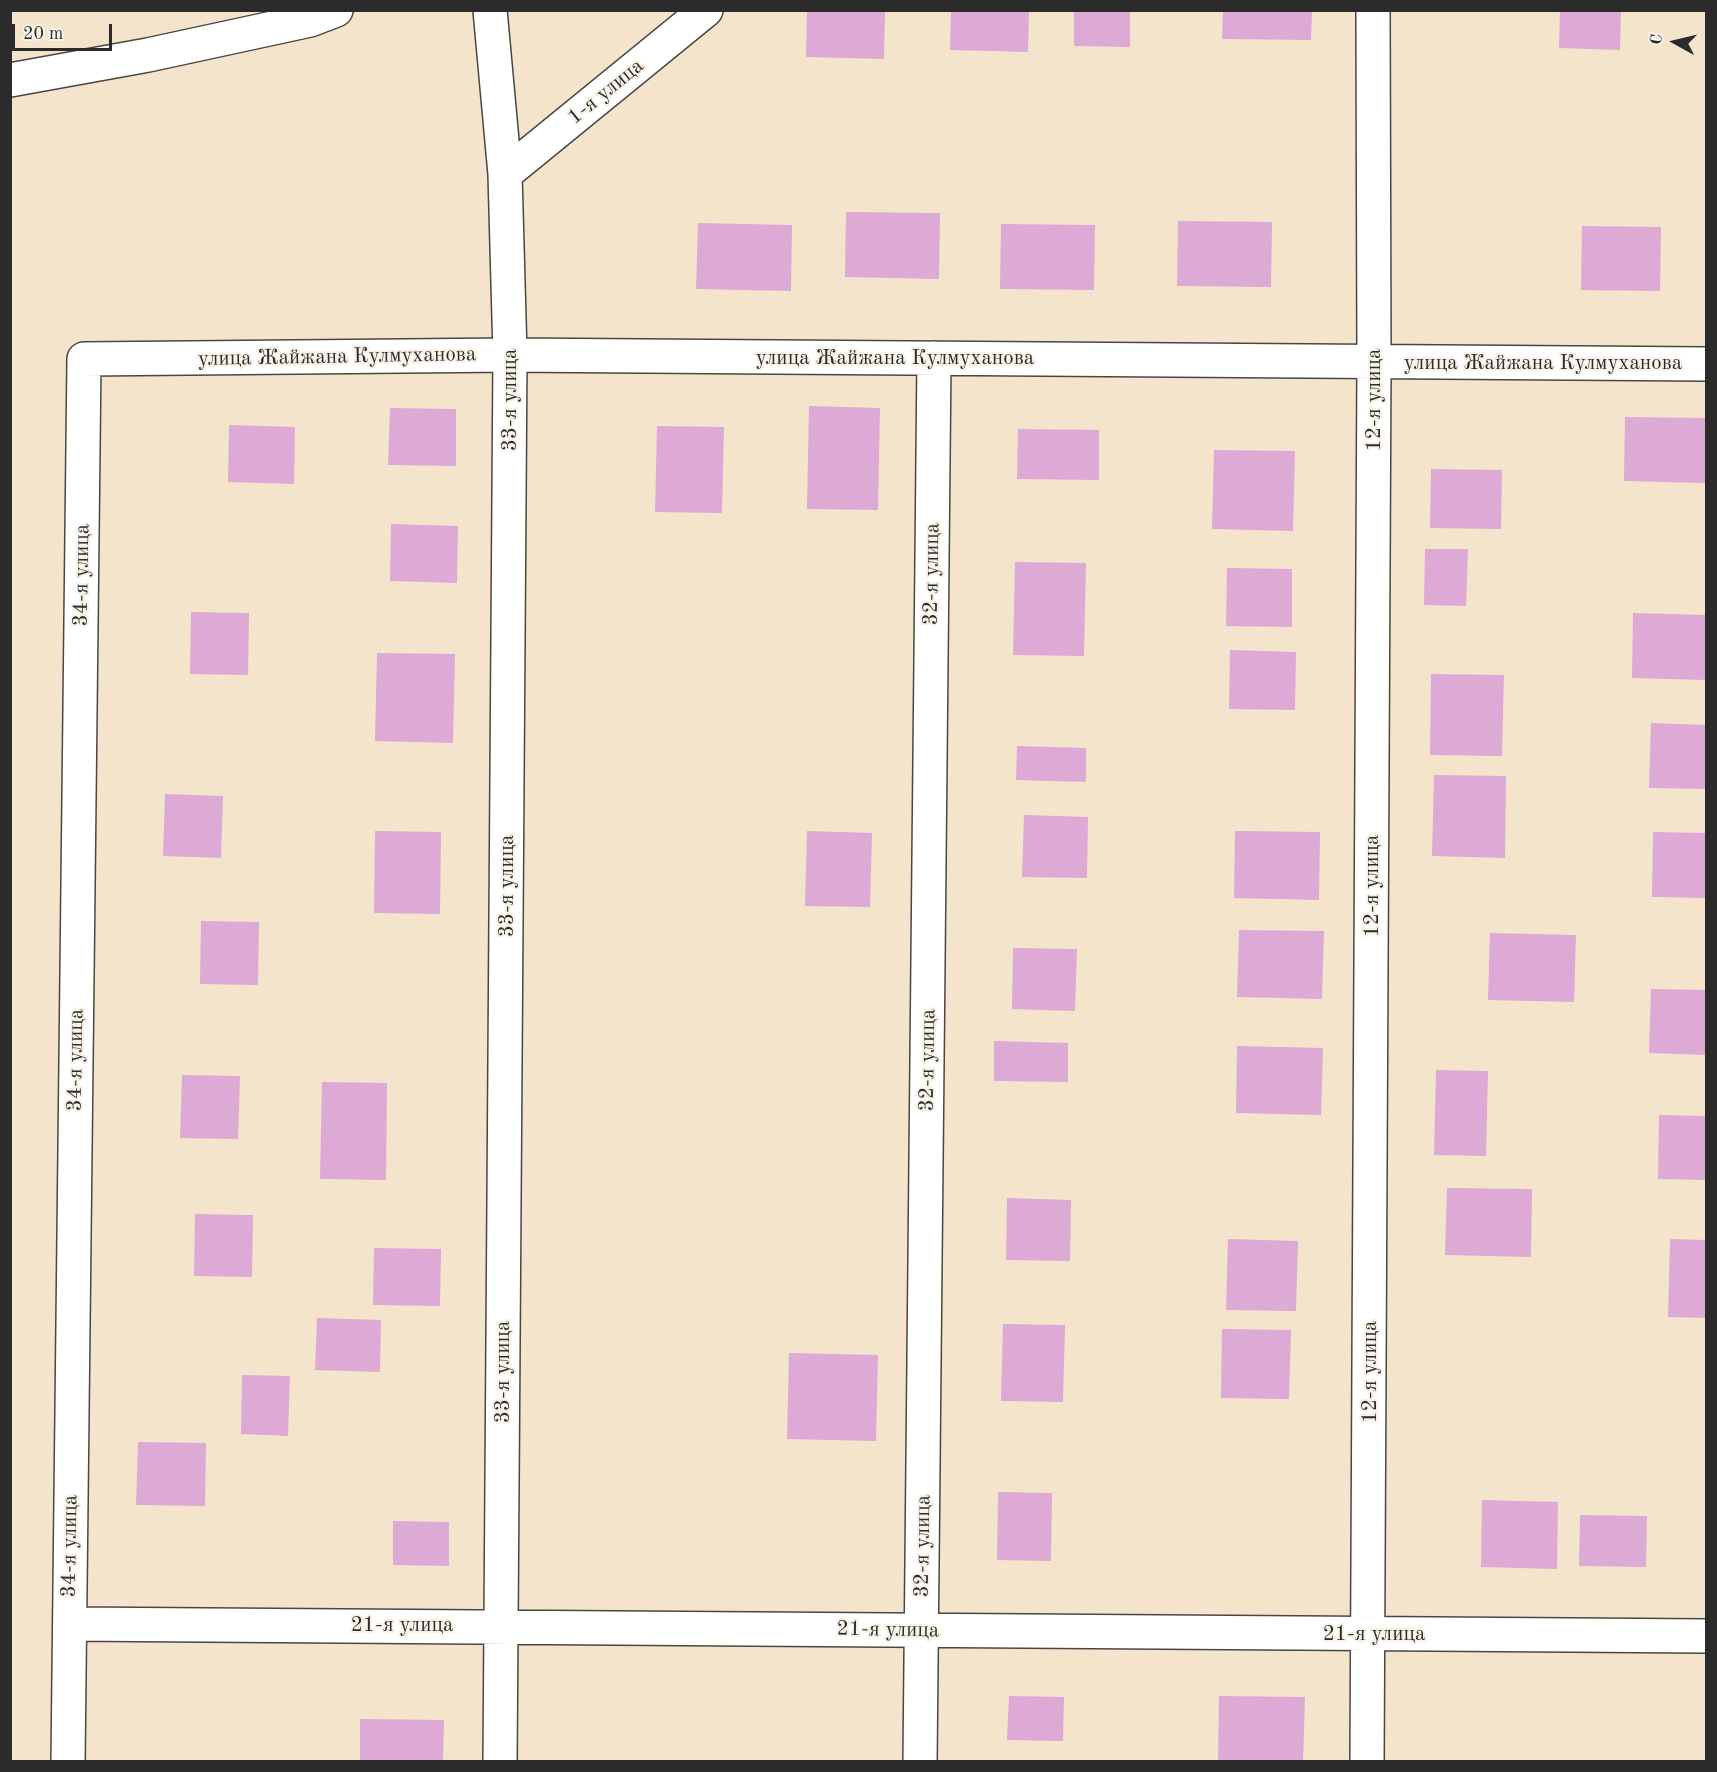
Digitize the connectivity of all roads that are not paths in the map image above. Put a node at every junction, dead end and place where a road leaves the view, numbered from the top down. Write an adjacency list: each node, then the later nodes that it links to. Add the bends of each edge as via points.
1 (336, 10): 5 (street, via 310,20 148,55)
2 (490, 10): 6 (street, 33-я улица)
3 (706, 10): 6 (street, 1-я улица)
4 (1373, 10): 10 (street, 12-я улица)
5 (10, 80)
6 (505, 174): 7 (street, 33-я улица)
7 (510, 355): 8 (street, улица Жайжана Кулмуханова); 9 (street, улица Жайжана Кулмуханова); 13 (street, 33-я улица)
8 (934, 358): 10 (street, улица Жайжана Кулмуханова); 14 (street, 32-я улица)
9 (84, 359): 12 (street, 34-я улица)
10 (1374, 362): 11 (street, улица Жайжана Кулмуханова); 15 (street, 12-я улица)
11 (1707, 364)
12 (70, 1624): 13 (street, 21-я улица); 17 (street, 34-я улица)
13 (502, 1626): 14 (street, 21-я улица); 18 (street, 33-я улица)
14 (922, 1630): 15 (street, 21-я улица); 19 (street, 32-я улица)
15 (1369, 1634): 16 (street, 21-я улица); 20 (street, 12-я улица)
16 (1707, 1636)
17 (68, 1761)
18 (500, 1761)
19 (920, 1761)
20 (1367, 1761)

